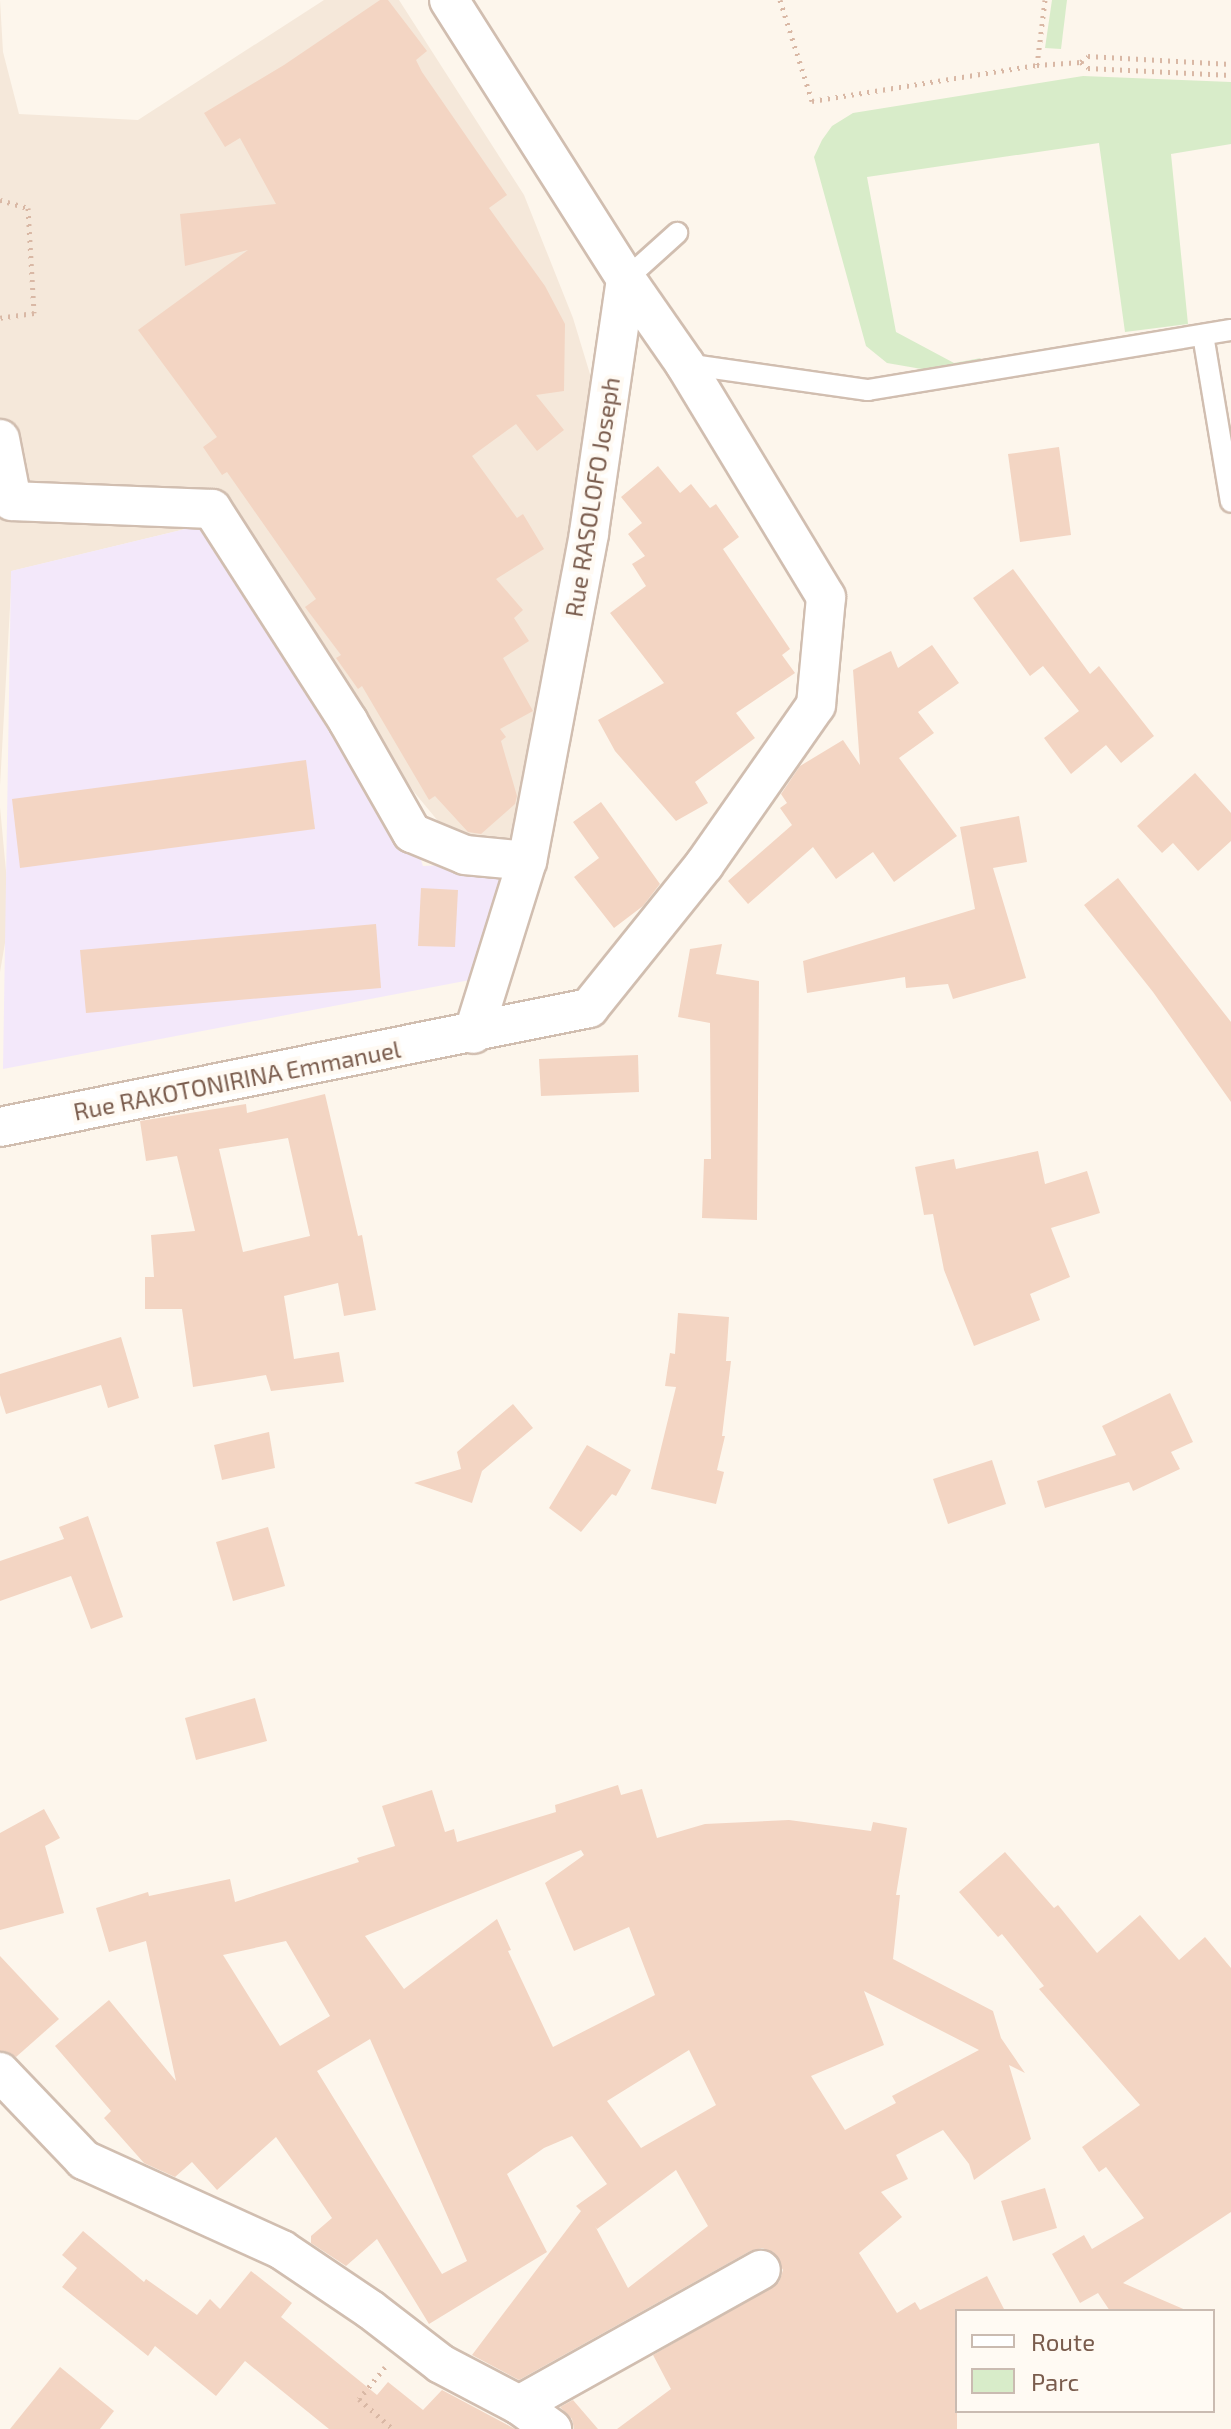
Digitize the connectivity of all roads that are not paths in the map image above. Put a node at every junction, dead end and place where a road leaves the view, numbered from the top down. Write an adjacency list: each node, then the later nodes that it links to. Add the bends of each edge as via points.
1 (449, 0): 3 (street)
2 (677, 233): 3 (lane)
3 (626, 279): 6 (street, Rue RAKOTONIRINA Emmanuel); 9 (street, Rue RASOLOFO Joseph, via 589,534)
4 (1231, 330): 5 (lane)
5 (1203, 335): 6 (lane, via 868,390); 8 (lane)
6 (685, 364): 10 (street, Rue RAKOTONIRINA Emmanuel, via 826,597 816,705 704,865 589,1008)
7 (0, 439): 9 (street, via 12,501 212,509 348,721 412,833 465,855)
8 (1231, 502)
9 (527, 861): 10 (street, Rue RASOLOFO Joseph)
10 (473, 1034): 11 (street, Rue RAKOTONIRINA Emmanuel)
11 (0, 1127)
12 (0, 2072): 14 (street, via 84,2160 282,2250 441,2364)
13 (761, 2270): 14 (street)
14 (519, 2405): 15 (street)
15 (552, 2429)

